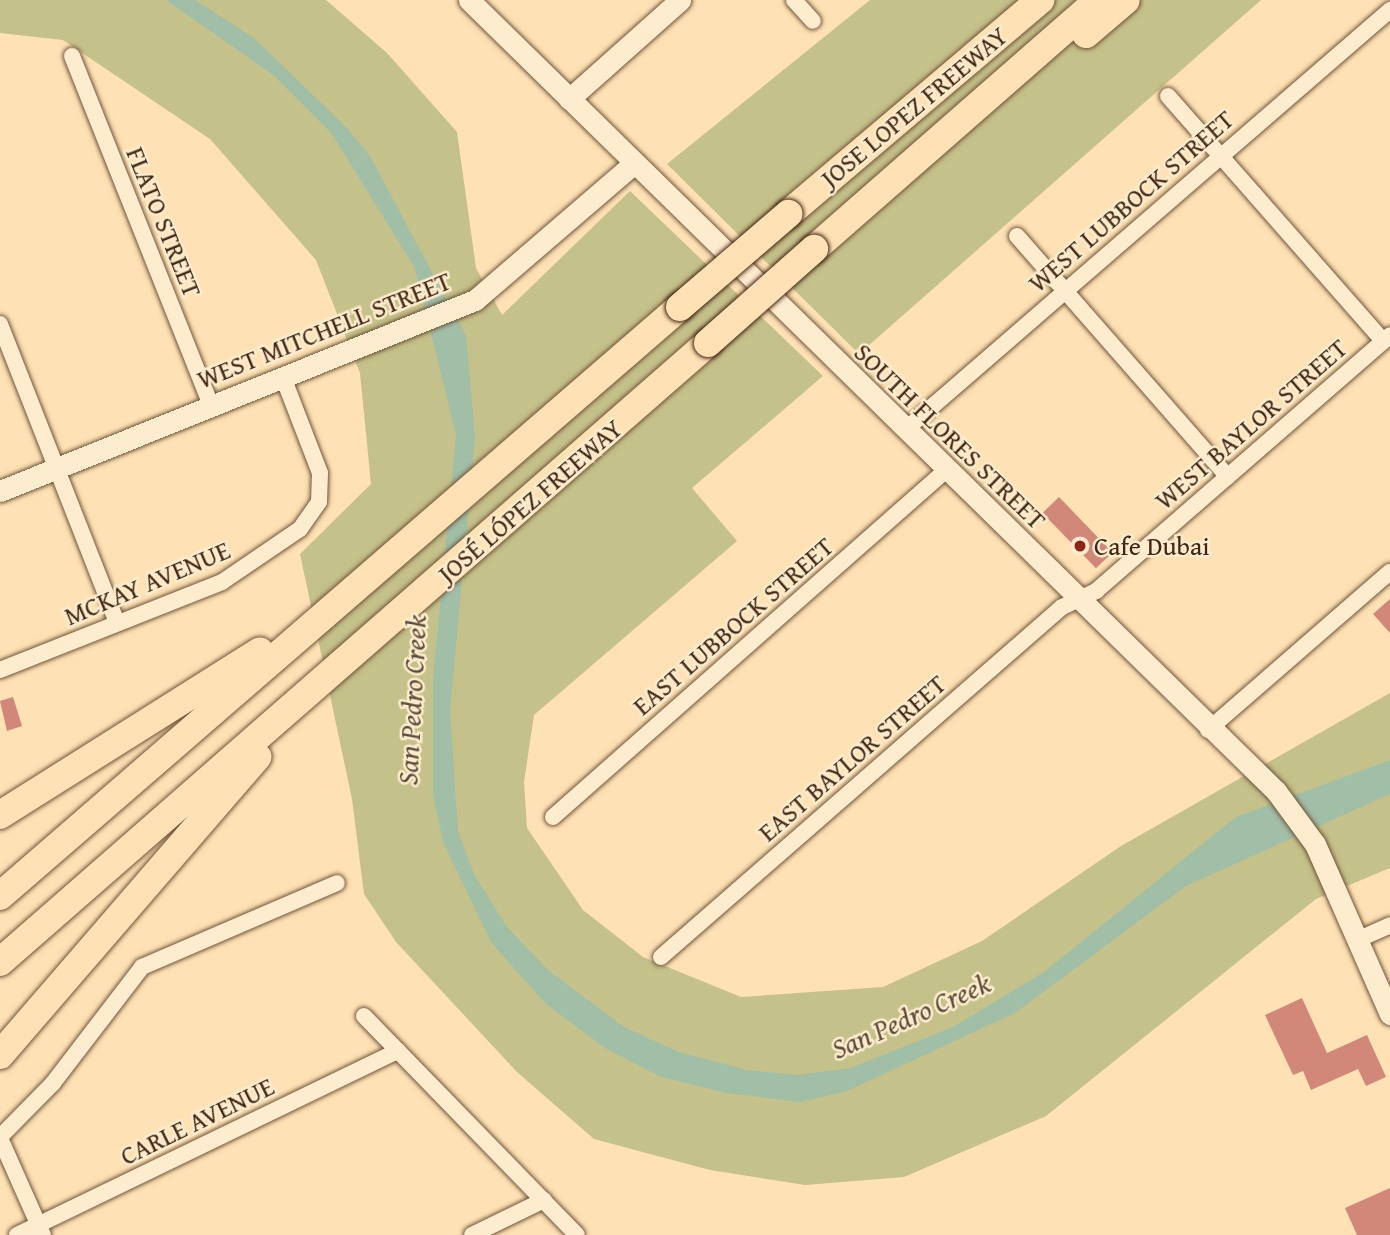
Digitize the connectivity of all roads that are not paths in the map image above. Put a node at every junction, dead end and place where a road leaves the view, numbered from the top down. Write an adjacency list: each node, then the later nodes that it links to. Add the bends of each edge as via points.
1 (469, 0): 12 (main road, SOUTH FLORES STREET)
2 (680, 0): 12 (main road)
3 (794, 0): 9 (street)
4 (1009, 0): 16 (highway)
5 (1040, 0): 16 (highway, JOSE LOPEZ FREEWAY)
6 (1098, 0): 13 (highway, JOSE LOPEZ FREEWAY)
7 (1126, 0): 13 (highway)
8 (1390, 10): 14 (street, WEST LUBBOCK STREET)
9 (813, 22)
10 (72, 56): 22 (street, FLATO STREET)
11 (1168, 96): 14 (street)
12 (569, 99): 15 (main road, SOUTH FLORES STREET)
13 (964, 121): 33 (highway, JOSÉ LÓPEZ FREEWAY, bridge)
14 (1223, 156): 18 (street, WEST LUBBOCK STREET); 20 (street)
15 (633, 164): 21 (main road, WEST MITCHELL STREET, via 492,291); 23 (main road, SOUTH FLORES STREET)
16 (788, 214): 29 (highway, JOSÉ LÓPEZ FREEWAY, bridge)
17 (1017, 236): 18 (street)
18 (1064, 291): 23 (street, WEST LUBBOCK STREET); 26 (street)
19 (0, 324): 24 (street)
20 (1386, 338): 26 (street, WEST BAYLOR STREET)
21 (284, 377): 22 (main road, WEST MITCHELL STREET); 31 (street, MCKAY AVENUE, via 321,489 300,529 239,574)
22 (211, 405): 24 (main road, WEST MITCHELL STREET)
23 (905, 430): 25 (main road, SOUTH FLORES STREET)
24 (58, 467): 27 (main road, WEST MITCHELL STREET); 31 (street)
25 (946, 471): 30 (main road, SOUTH FLORES STREET); 36 (street, EAST LUBBOCK STREET)
26 (1228, 477): 30 (street, WEST BAYLOR STREET)
27 (0, 491)
28 (1390, 572): 34 (street)
29 (339, 600): 35 (highway); 38 (highway, JOSÉ LÓPEZ FREEWAY)
30 (1077, 600): 34 (main road, SOUTH FLORES STREET); 41 (street, EAST BAYLOR STREET)
31 (117, 622): 32 (street, MCKAY AVENUE)
32 (0, 670)
33 (323, 681): 42 (highway, JOSÉ LÓPEZ FREEWAY); 46 (highway)
34 (1208, 730): 40 (main road, SOUTH FLORES STREET, via 1293,812 1339,891)
35 (0, 815)
36 (553, 817)
37 (337, 883): 47 (street, via 142,967 53,1083)
38 (0, 896)
39 (1390, 925): 40 (street)
40 (1357, 940): 43 (main road, SOUTH FLORES STREET)
41 (661, 957)
42 (0, 962)
43 (1390, 1014)
44 (364, 1017): 45 (street)
45 (398, 1051): 48 (street); 49 (street, CARLE AVENUE)
46 (0, 1055)
47 (0, 1138): 49 (street)
48 (544, 1200): 51 (street); 52 (street)
49 (41, 1230): 50 (street, CARLE AVENUE)
50 (17, 1235)
51 (472, 1235)
52 (577, 1235)

